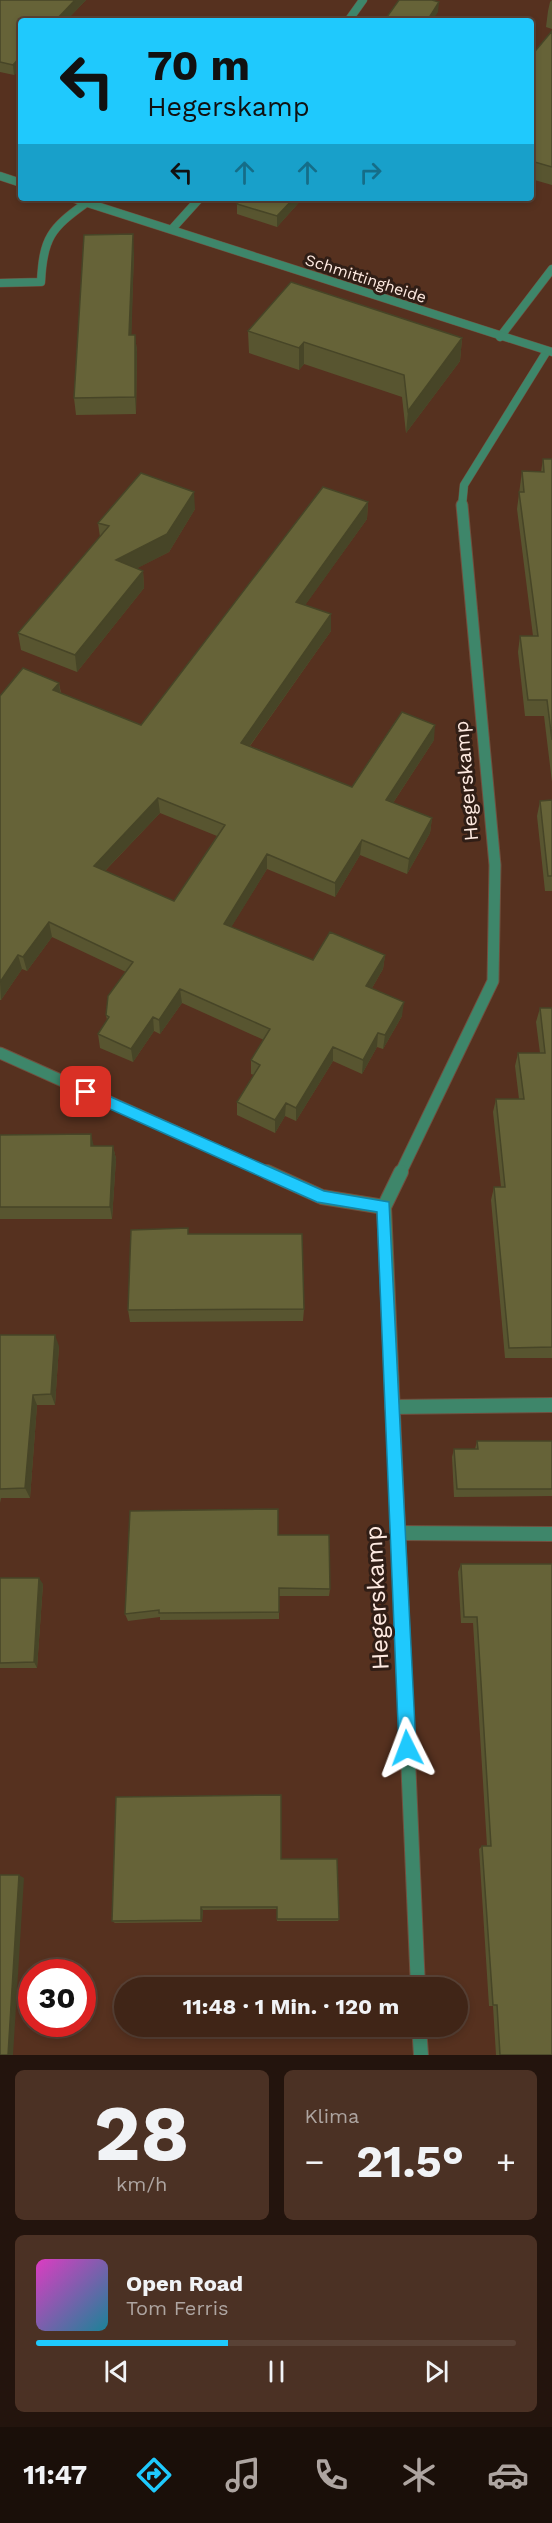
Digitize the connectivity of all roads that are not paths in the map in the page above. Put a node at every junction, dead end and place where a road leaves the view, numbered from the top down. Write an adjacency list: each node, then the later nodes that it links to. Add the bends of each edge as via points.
1 (363, 0): 2 (street)
2 (350, 18)
3 (0, 176): 4 (street)
4 (18, 182)
5 (82, 201): 7 (street, Schmittingheide)
6 (197, 201): 8 (street)
7 (86, 202): 8 (street, Schmittingheide); 10 (street, via 45,240 41,282)
8 (172, 229): 11 (street, Schmittingheide)
9 (552, 269): 11 (street)
10 (0, 283)
11 (500, 337): 12 (street, Schmittingheide)
12 (549, 352): 14 (street, Hegerskamp, via 464,485 461,512 495,865 493,981)
13 (0, 1053): 14 (street, via 322,1197)
14 (384, 1207): 16 (street, Hegerskamp)
15 (552, 1405): 16 (street)
16 (392, 1407): 17 (street, Hegerskamp)
17 (398, 1533): 18 (street); 19 (street, Hegerskamp)
18 (552, 1534)
19 (418, 1977)
20 (420, 2037): 21 (street)
21 (421, 2055)

